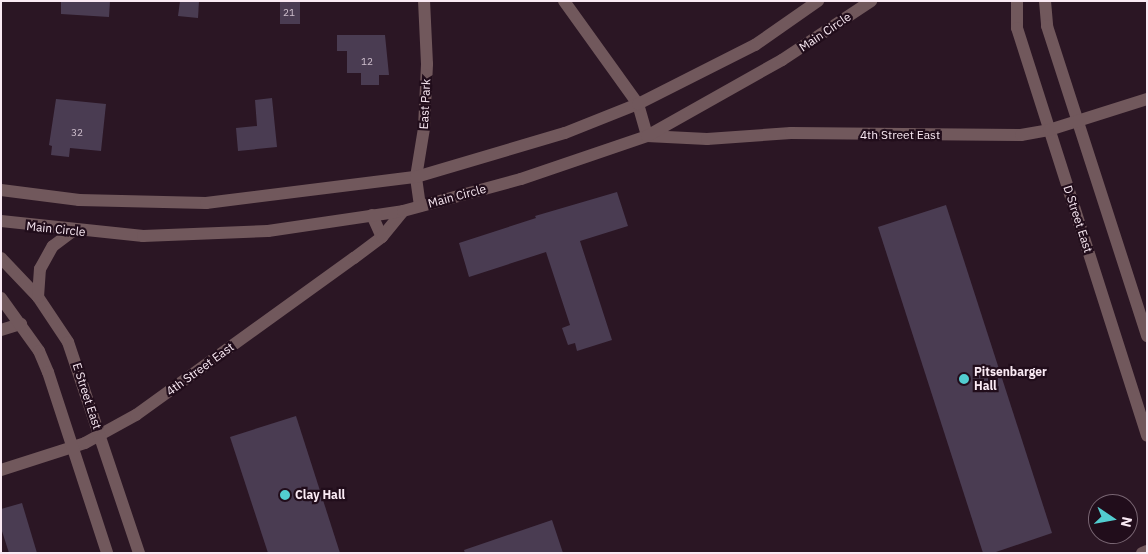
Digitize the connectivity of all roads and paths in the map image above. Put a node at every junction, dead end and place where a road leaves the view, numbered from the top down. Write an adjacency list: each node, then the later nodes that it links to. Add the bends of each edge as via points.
1 (424, 1): 12 (street, East Park, via 427,64 424,128)
2 (564, 1): 8 (street)
3 (818, 1): 8 (street, via 755,45)
4 (871, 1): 11 (street, Main Circle, via 782,60)
5 (1017, 1): 10 (street, D Street East, via 1017,28)
6 (1045, 1): 9 (street, via 1047,26)
7 (1147, 99): 9 (street, 4th Street East)
8 (638, 104): 11 (street); 12 (street, via 565,133)
9 (1078, 121): 10 (street, 4th Street East); 25 (street)
10 (1049, 130): 11 (street, 4th Street East, via 1021,135 791,133 708,139); 27 (street, D Street East)
11 (647, 136): 14 (street, Main Circle, via 521,179)
12 (416, 177): 13 (street, via 206,203 79,200); 14 (street, East Park)
13 (1, 190)
14 (420, 206): 15 (street, Main Circle)
15 (403, 211): 16 (street, Main Circle); 19 (street, 4th Street East)
16 (372, 216): 18 (street, Main Circle, via 268,231 143,236); 19 (street)
17 (1, 222): 18 (street, Main Circle)
18 (73, 231): 21 (street, via 53,246 40,269)
19 (382, 236): 26 (street, 4th Street East, via 136,415)
20 (1, 258): 21 (street, E Street East)
21 (38, 297): 26 (street, E Street East, via 68,342)
22 (1, 298): 23 (street)
23 (21, 324): 24 (street); 28 (street, via 39,351)
24 (1, 330)
25 (1147, 336)
26 (101, 436): 28 (street, 4th Street East); 32 (street, E Street East)
27 (1147, 436)
28 (72, 447): 29 (street, 4th Street East); 31 (street)
29 (1, 470)
30 (1147, 551): 33 (street)
31 (107, 553)
32 (139, 553)
33 (1142, 553)

